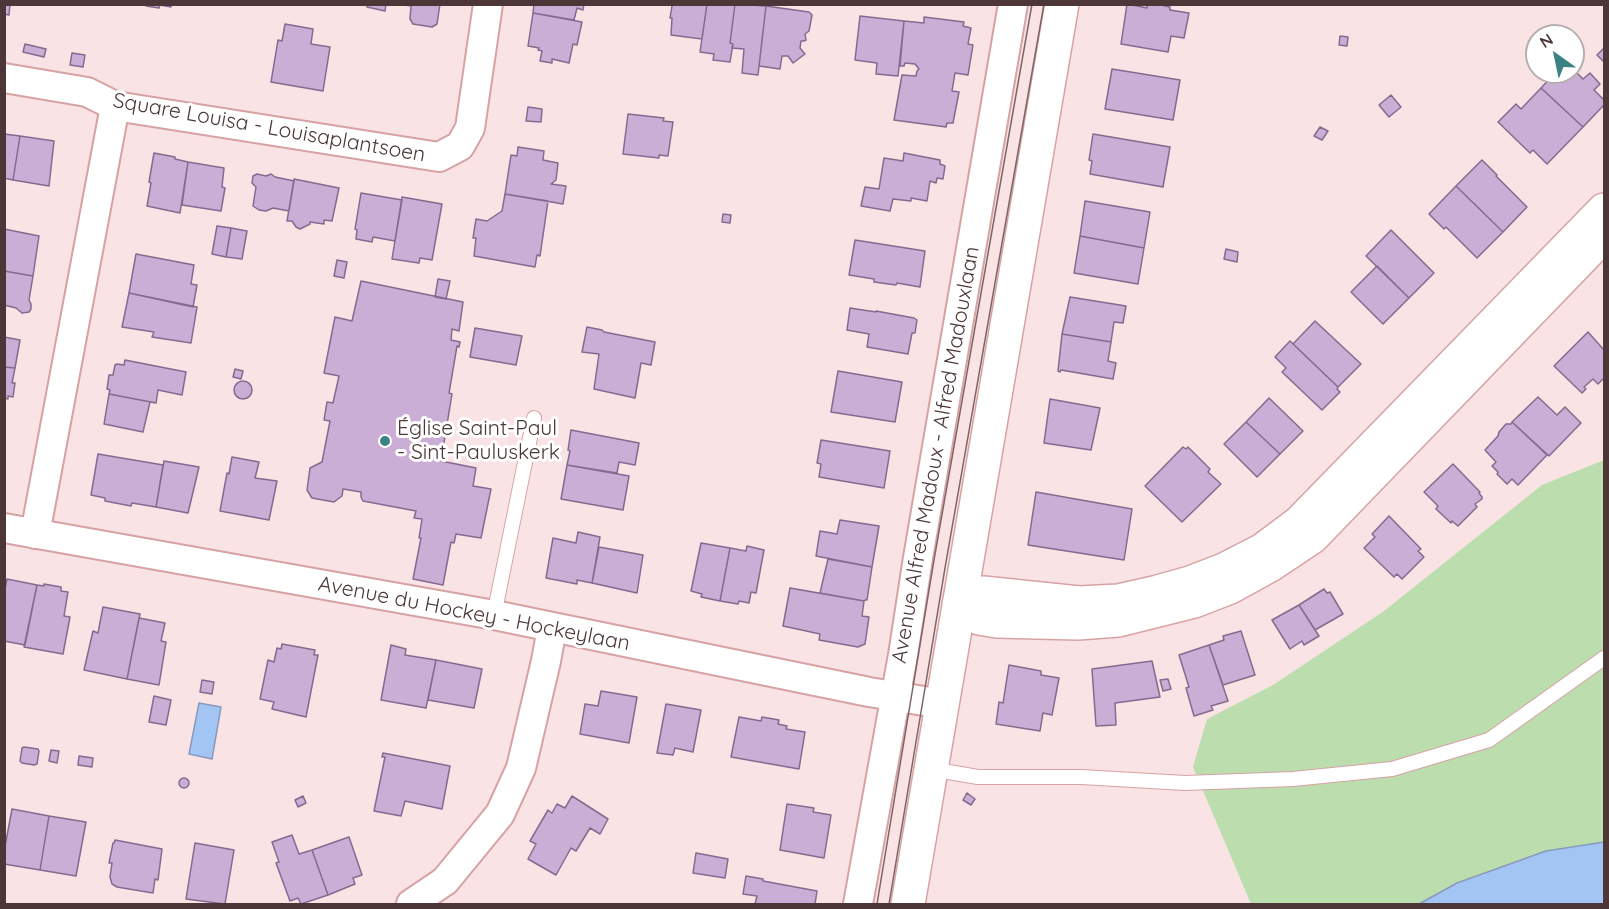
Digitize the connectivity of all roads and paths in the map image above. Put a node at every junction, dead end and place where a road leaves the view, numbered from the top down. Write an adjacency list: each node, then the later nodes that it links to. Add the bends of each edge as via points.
1 (488, 4): 5 (street, Square Louisa - Louisaplantsoen, via 470,128 460,146 439,157)
2 (1013, 4): 15 (street, Avenue Alfred Madoux - Alfred Madouxlaan)
3 (1062, 4): 11 (street)
4 (4, 78): 5 (street, Square Louisa - Louisaplantsoen, via 87,92)
5 (115, 106): 10 (street)
6 (1605, 210): 11 (street, via 1299,523 1263,550 1190,583 1118,601 1079,603 983,593)
7 (1605, 235): 11 (street, via 1311,537 1270,565 1194,601 1118,620 997,621 979,618)
8 (534, 418): 12 (lane)
9 (4, 528): 10 (street, Avenue du Hockey - Hockeylaan)
10 (35, 534): 12 (street, Avenue du Hockey - Hockeylaan)
11 (959, 604): 16 (street)
12 (494, 615): 13 (street, Avenue du Hockey - Hockeylaan)
13 (552, 628): 15 (street, Avenue du Hockey - Hockeylaan); 18 (street, via 521,768 500,814 445,880)
14 (1605, 658): 17 (lane, via 1489,740 1392,769 1293,779 1185,783 978,777)
15 (895, 696): 16 (street, Avenue du Hockey - Hockeylaan); 19 (street, Avenue Alfred Madoux - Alfred Madouxlaan)
16 (942, 704): 17 (street)
17 (931, 770): 20 (street)
18 (411, 904)
19 (858, 904)
20 (908, 904)

